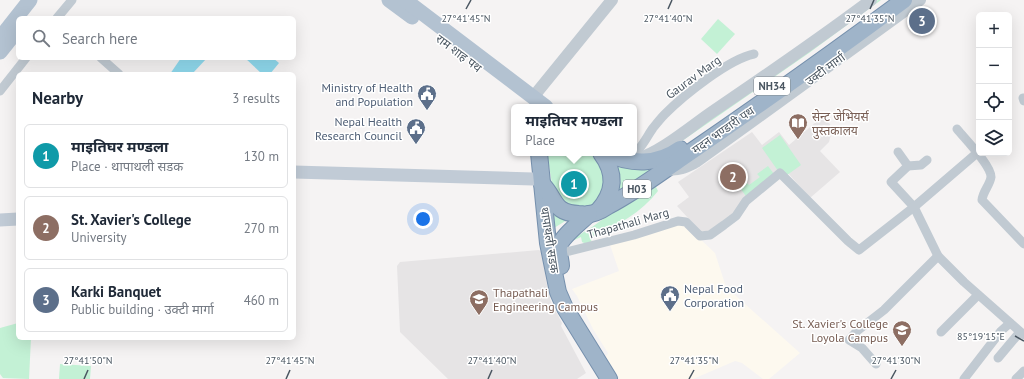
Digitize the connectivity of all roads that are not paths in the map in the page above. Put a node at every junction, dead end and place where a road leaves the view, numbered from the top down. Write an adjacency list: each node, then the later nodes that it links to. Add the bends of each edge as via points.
1 (30, 0): 11 (main road)
2 (41, 0): 12 (main road)
3 (72, 0): 13 (street)
4 (389, 0): 23 (main road, राम शाह पथ, via 519,97)
5 (405, 0): 24 (main road, राम शाह पथ)
6 (612, 0): 25 (street, via 545,84)
7 (871, 0): 35 (street, via 644,157)
8 (891, 0): 37 (highway, मदन भण्डारी पथ / NH34, via 677,151 662,159)
9 (904, 0): 38 (highway, मदन भण्डारी पथ / NH34)
10 (920, 0): 38 (street, उक्टी मार्गा, via 696,162 680,169)
11 (17, 16)
12 (29, 16)
13 (59, 16)
14 (16, 18): 16 (main road)
15 (16, 32): 17 (main road)
16 (0, 38)
17 (0, 52)
18 (754, 54): 27 (street, Gaurav Marg, via 734,62 680,99 654,126)
19 (24, 60): 22 (street)
20 (103, 60): 21 (street)
21 (117, 72)
22 (0, 91)
23 (534, 104)
24 (535, 104)
25 (536, 104)
26 (957, 129): 29 (street)
27 (637, 151)
28 (898, 152): 39 (street)
29 (976, 153)
30 (976, 155): 42 (street)
31 (539, 156): 41 (highway, थापाथली सडक)
32 (603, 156): 43 (highway, via 610,170 612,184 606,201)
33 (631, 156): 35 (street, Gaurav Marg)
34 (979, 156): 46 (street, via 991,175 982,200)
35 (617, 157): 37 (highway, मदन भण्डारी पथ / H03)
36 (927, 160): 39 (street, via 921,165)
37 (648, 162)
38 (672, 166): 43 (highway, मदन भण्डारी पथ / H03, via 621,200)
39 (908, 166): 42 (street, via 891,182)
40 (296, 172): 41 (main road)
41 (542, 181): 43 (highway, via 558,207 570,214); 47 (highway, थापाथली सडक)
42 (914, 207): 47 (street, Thapathali Marg, via 859,250 780,173 746,201 736,216 710,235 700,236 686,222 678,221 570,251); 48 (street)
43 (587, 214): 47 (highway, थापाथली सडक, via 560,244)
44 (16, 219): 45 (main road)
45 (0, 220)
46 (1024, 244)
47 (553, 248): 56 (highway, थापाथली सडक, via 558,292); 57 (highway, थापाथली सडक, via 573,307)
48 (938, 256): 49 (street); 54 (street, via 884,310 849,340 862,348)
49 (978, 295): 50 (street); 51 (street)
50 (1010, 323): 52 (street); 58 (street)
51 (941, 332)
52 (1022, 334): 53 (street)
53 (998, 358)
54 (876, 364)
55 (1024, 371): 59 (street)
56 (608, 379)
57 (617, 379)
58 (964, 379)
59 (1016, 379)

